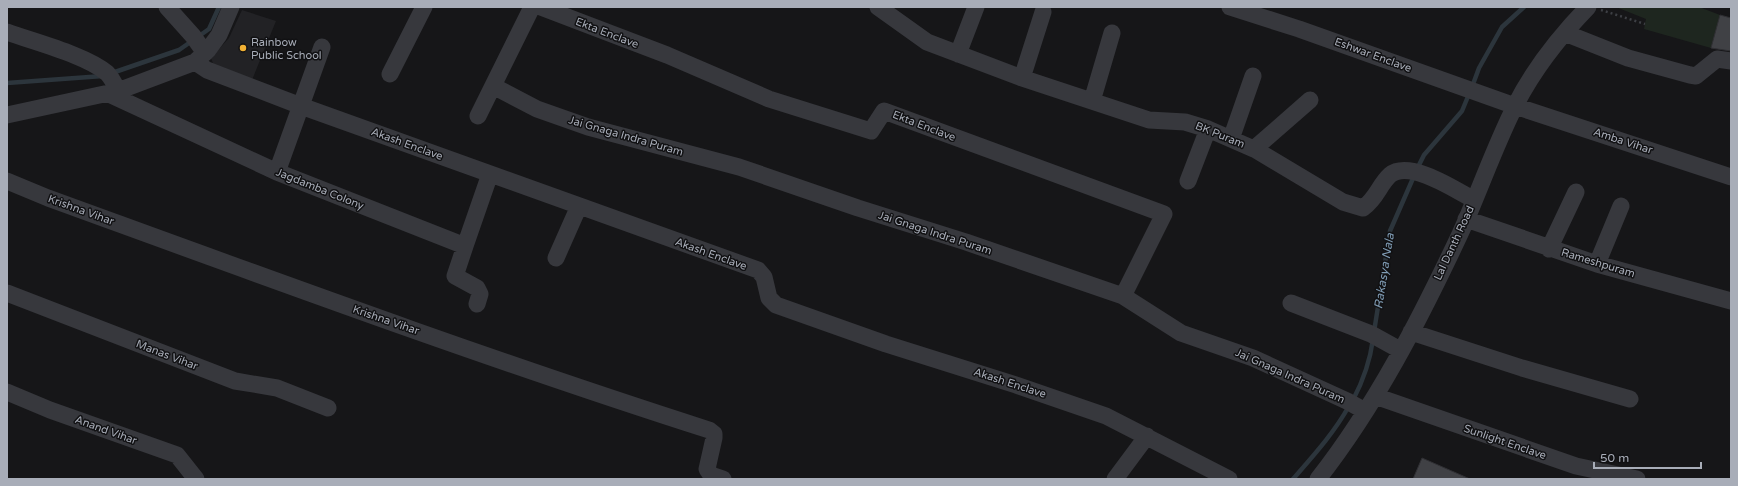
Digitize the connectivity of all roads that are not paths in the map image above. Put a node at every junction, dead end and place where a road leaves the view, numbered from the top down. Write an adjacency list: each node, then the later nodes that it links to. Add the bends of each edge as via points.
1 (167, 7): 15 (street, Akash Enclave)
2 (424, 7): 18 (street)
3 (532, 7): 22 (street)
4 (541, 7): 47 (street, Ekta Enclave, via 667,55 776,101 871,131 884,111 1164,214)
5 (878, 7): 16 (street, BK Puram, via 927,42)
6 (976, 7): 16 (street)
7 (1230, 7): 26 (street, Eshwar Enclave)
8 (231, 8): 15 (street, via 219,35)
9 (1593, 8): 13 (street, Lal Danth Road)
10 (1043, 12): 20 (street)
11 (7, 32): 21 (street, Jagdamba Colony, via 83,59)
12 (1112, 32): 24 (street)
13 (1565, 32): 17 (street, via 1628,58 1690,75 1696,76 1717,59); 26 (street, Lal Danth Road, via 1533,74)
14 (322, 47): 25 (street)
15 (198, 48): 21 (street); 25 (street, Akash Enclave, via 207,70)
16 (958, 54): 20 (street, BK Puram)
17 (1731, 61)
18 (390, 74)
19 (1254, 76): 30 (street)
20 (1022, 78): 24 (street, BK Puram)
21 (111, 84): 27 (street); 32 (street, Jagdamba Colony)
22 (493, 86): 28 (street); 47 (street, Jai Gnaga Indra Puram, via 537,109 588,127 739,167)
23 (1310, 100): 31 (street)
24 (1092, 101): 29 (street, BK Puram, via 1149,120 1185,122)
25 (301, 106): 32 (street); 33 (street, Akash Enclave)
26 (1515, 106): 34 (street, Amba Vihar); 38 (street, Lal Danth Road)
27 (7, 115)
28 (478, 116)
29 (1208, 129): 30 (street, BK Puram); 36 (street)
30 (1231, 139): 31 (street, BK Puram)
31 (1254, 149): 38 (street, BK Puram, via 1343,202 1363,208 1372,202 1389,176 1397,170 1418,172)
32 (277, 172): 42 (street, Jagdamba Colony)
33 (490, 174): 39 (street, Akash Enclave); 42 (street)
34 (1731, 177)
35 (7, 181): 60 (street, Krishna Vihar, via 594,394 709,430 714,434 714,438 707,469 711,475)
36 (1188, 181)
37 (1576, 192): 43 (street)
38 (1474, 200): 41 (street, Lal Danth Road)
39 (579, 206): 44 (street); 58 (street, Akash Enclave, via 758,270 764,277 769,298 776,305 886,344 1016,384 1106,416)
40 (1621, 206): 45 (street)
41 (1466, 219): 43 (street, Rameshpuram); 51 (street, Lal Danth Road)
42 (465, 246): 50 (street, via 455,276 477,288 480,294)
43 (1549, 249): 45 (street, Rameshpuram)
44 (556, 258)
45 (1597, 264): 48 (street, Rameshpuram)
46 (7, 293): 57 (street, Manas Vihar, via 235,382 277,388)
47 (1123, 296): 56 (street, Jai Gnaga Indra Puram, via 1181,333 1253,358)
48 (1731, 301)
49 (1291, 303): 52 (street, via 1374,336)
50 (477, 304)
51 (1411, 332): 52 (street, Lal Danth Road); 55 (street)
52 (1400, 350): 54 (street, Lal Danth Road)
53 (7, 392): 59 (street, Anand Vihar, via 177,455)
54 (1375, 396): 56 (street, Lal Danth Road); 64 (street, Sunlight Enclave, via 1576,466)
55 (1630, 399)
56 (1356, 406): 63 (street, Lal Danth Road, via 1337,454)
57 (328, 408)
58 (1146, 436): 61 (street); 62 (street, Akash Enclave)
59 (196, 479)
60 (723, 479)
61 (1115, 479)
62 (1228, 479)
63 (1318, 479)
64 (1637, 479)

